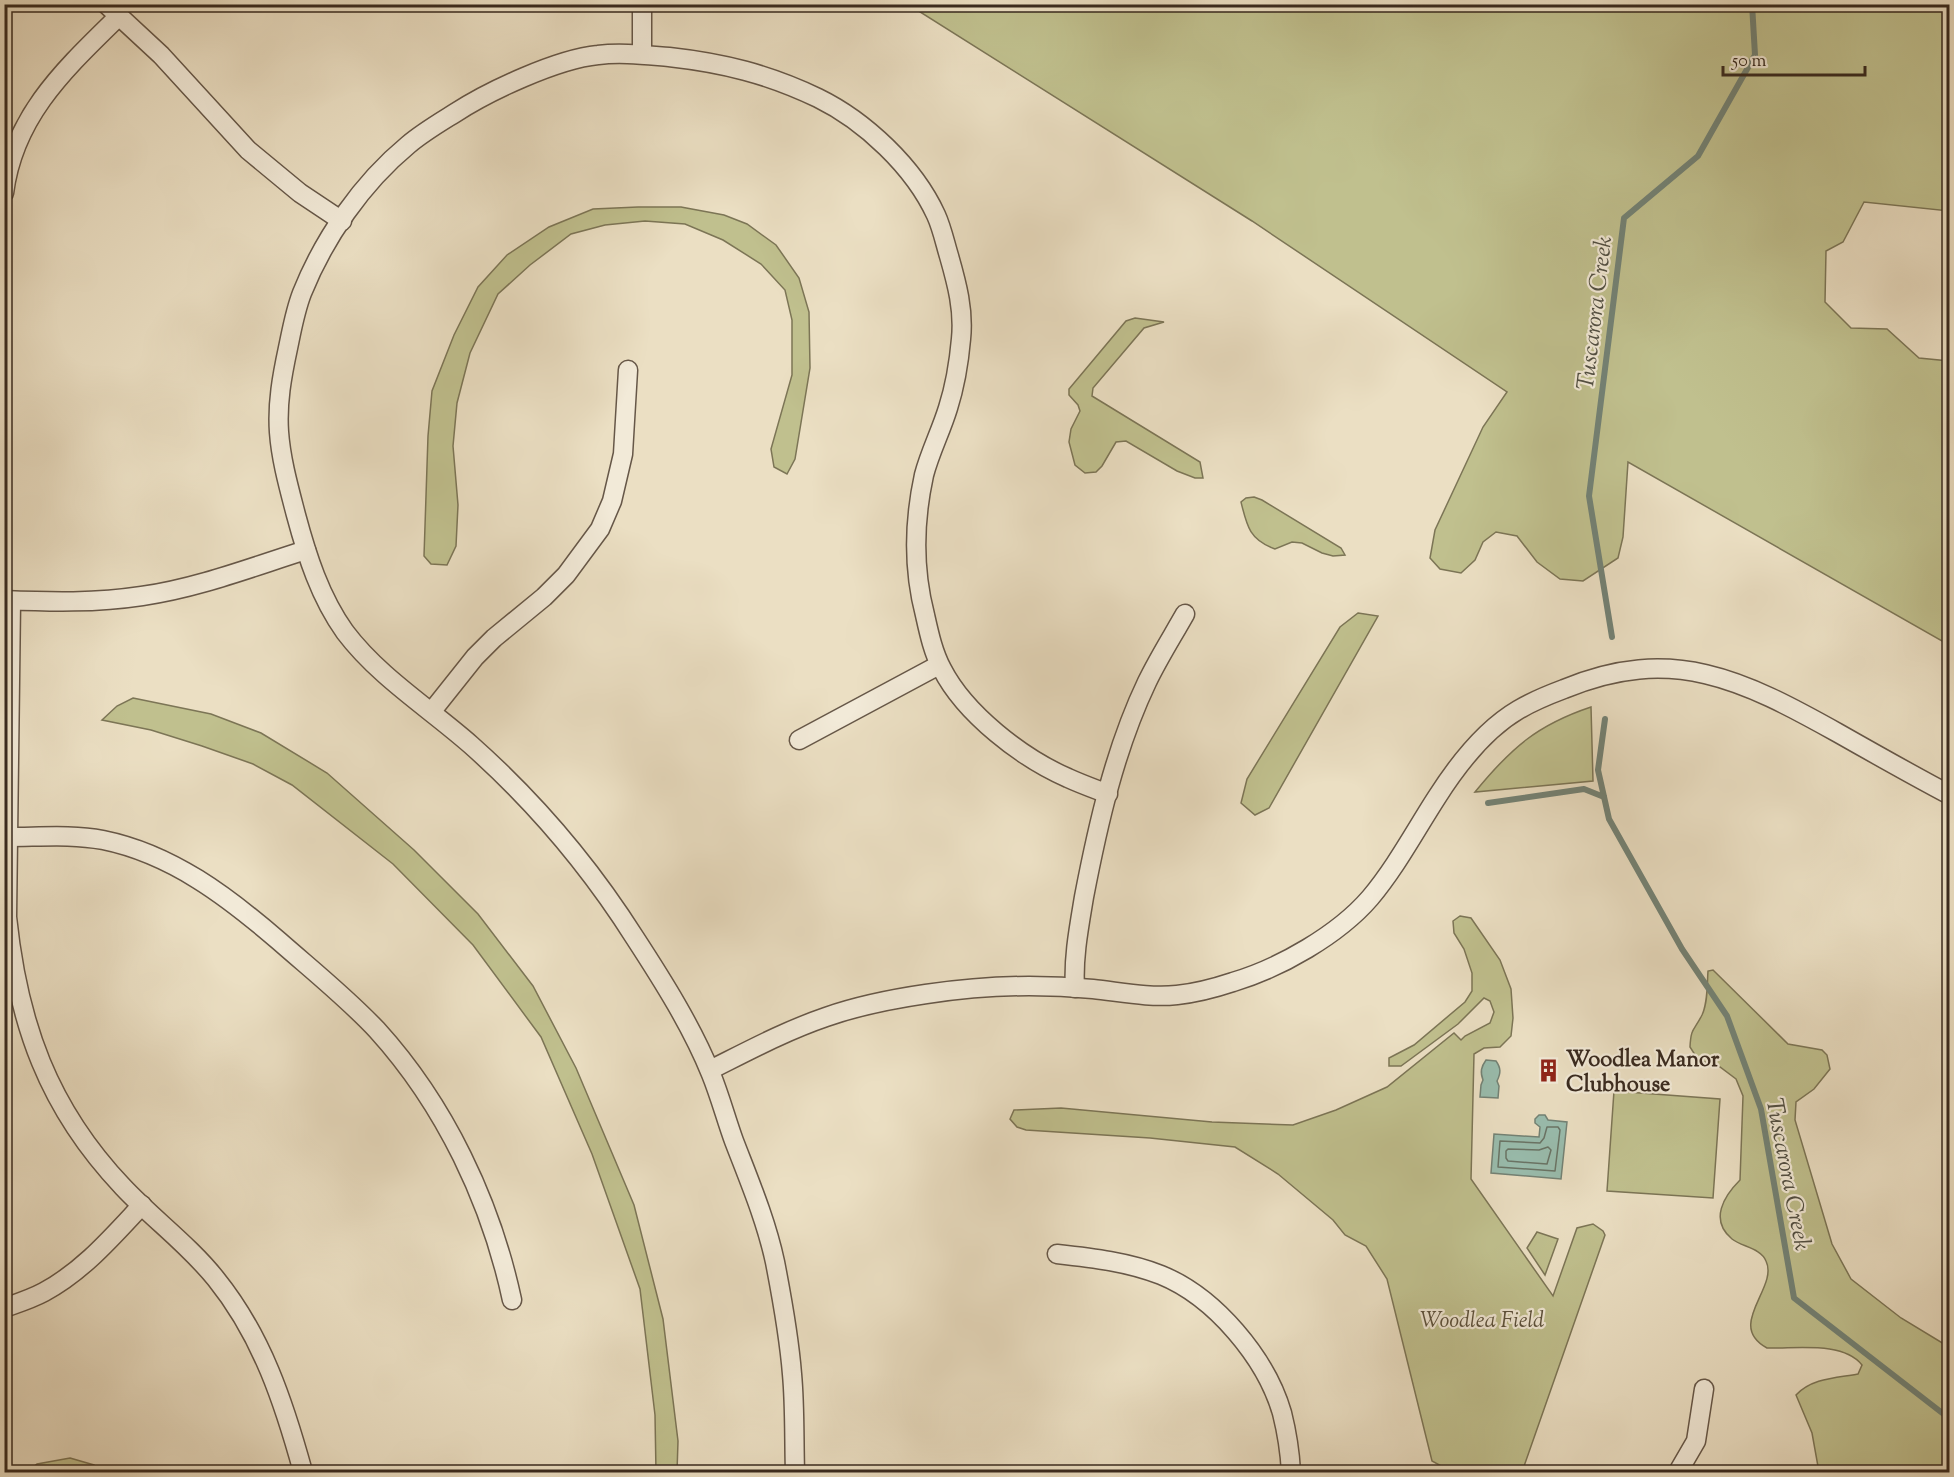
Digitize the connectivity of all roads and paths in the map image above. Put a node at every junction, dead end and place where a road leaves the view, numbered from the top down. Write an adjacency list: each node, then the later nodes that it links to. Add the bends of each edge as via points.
1 (642, 4): 3 (street)
2 (112, 10): 4 (street, via 28,120); 5 (street, via 161,55 248,150)
3 (642, 54): 5 (street, via 572,60 469,104 402,150 374,177); 10 (street, via 733,67 820,99 849,115 893,153 936,214 963,316 955,380 926,465 917,517 920,595)
4 (4, 194)
5 (342, 221): 7 (street, via 304,288 280,388 279,439)
6 (628, 370): 11 (street, via 623,454 612,501 600,529 566,575 488,644)
7 (306, 550): 8 (street, via 216,579 145,596 79,601); 11 (street, via 330,608 347,635 374,664)
8 (8, 600): 15 (street)
9 (1185, 614): 13 (street, via 1147,682)
10 (939, 665): 12 (street); 13 (street, via 982,720 1022,752 1070,779)
11 (432, 711): 17 (street, via 504,777 586,866 677,1006)
12 (799, 740)
13 (1108, 794): 16 (street, via 1082,907)
14 (1950, 795): 16 (street, via 1782,701 1749,687 1694,671 1643,668 1607,674 1530,703 1481,739 1367,901 1318,942 1278,964 1196,993 1153,996)
15 (8, 837): 18 (street, via 7,917 12,960 32,1041 72,1122 95,1155); 20 (street, via 104,840 170,864 241,908 320,976 376,1029 436,1112 487,1212)
16 (1075, 988): 17 (street, via 1027,986 892,1000 829,1016 775,1036)
17 (710, 1070): 24 (street, via 773,1255 792,1376)
18 (142, 1205): 21 (street, via 98,1252 71,1274 46,1292); 23 (street, via 185,1244 241,1314 277,1386)
19 (1057, 1254): 25 (street, via 1103,1259 1162,1276 1185,1288 1228,1323 1248,1346 1282,1412)
20 (512, 1300)
21 (4, 1308)
22 (1704, 1389): 26 (street, via 1696,1441)
23 (303, 1473)
24 (795, 1473)
25 (1291, 1473)
26 (1678, 1473)

